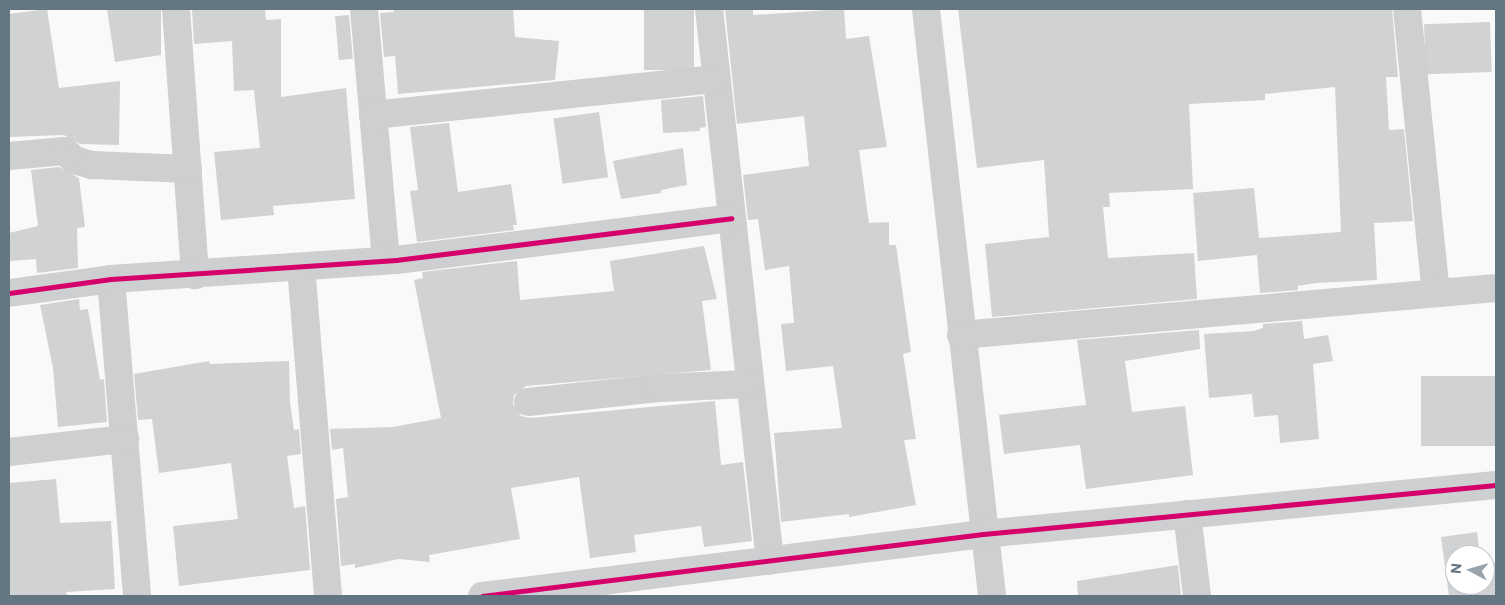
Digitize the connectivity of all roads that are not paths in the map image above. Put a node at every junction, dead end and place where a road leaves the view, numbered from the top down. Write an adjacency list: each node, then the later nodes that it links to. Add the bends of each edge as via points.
1 (176, 9): 9 (street)
2 (364, 9): 7 (street)
3 (709, 9): 6 (street)
4 (926, 9): 18 (street)
5 (1407, 9): 17 (street)
6 (716, 78): 7 (street); 10 (street)
7 (373, 115): 11 (street)
8 (9, 156): 9 (street, via 65,151 74,160 92,165)
9 (188, 169): 13 (street)
10 (731, 218): 11 (street); 19 (street)
11 (386, 260): 12 (street)
12 (301, 267): 13 (street); 28 (street)
13 (195, 275): 14 (street)
14 (111, 279): 16 (street); 21 (street)
15 (1496, 288): 17 (street)
16 (9, 293)
17 (1436, 293): 18 (street)
18 (961, 335): 25 (street)
19 (748, 384): 20 (street, via 660,388); 26 (street)
20 (528, 402)
21 (125, 439): 22 (street); 27 (street)
22 (9, 452)
23 (1496, 485): 24 (street)
24 (1187, 514): 25 (street); 31 (street)
25 (983, 534): 26 (street); 30 (street)
26 (770, 561): 29 (street)
27 (137, 596)
28 (328, 596)
29 (482, 596)
30 (992, 596)
31 (1197, 596)

